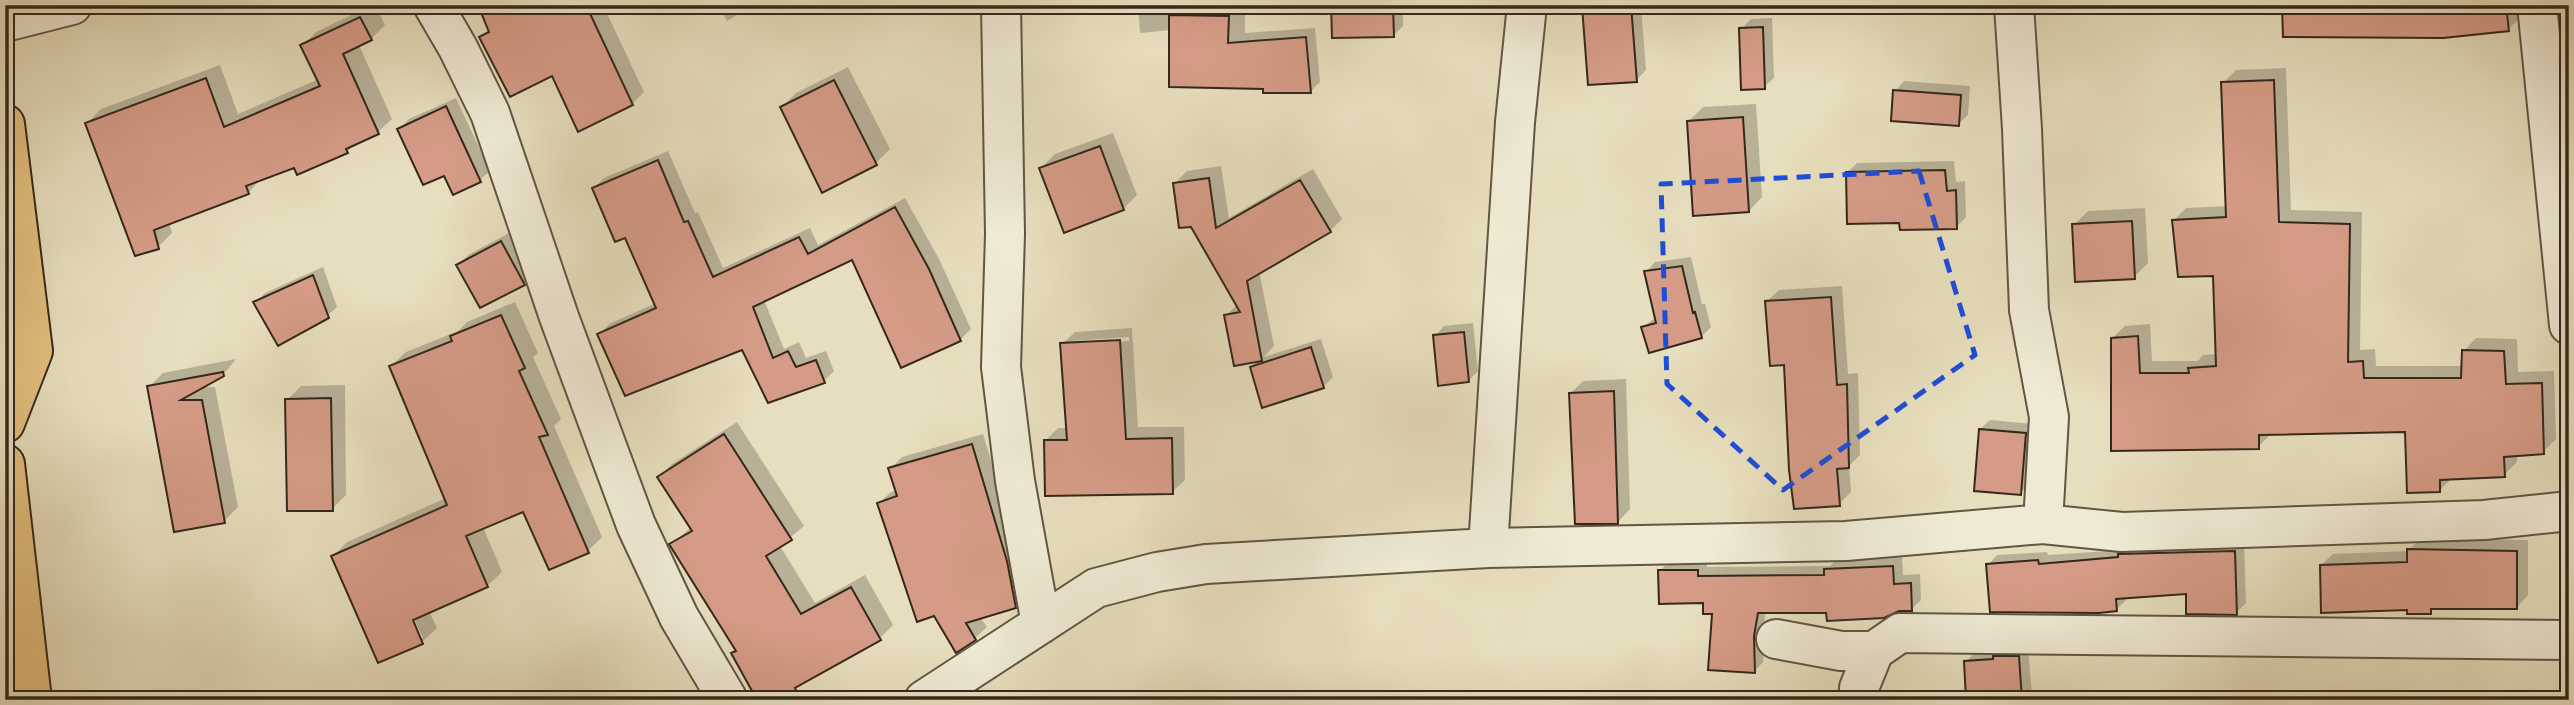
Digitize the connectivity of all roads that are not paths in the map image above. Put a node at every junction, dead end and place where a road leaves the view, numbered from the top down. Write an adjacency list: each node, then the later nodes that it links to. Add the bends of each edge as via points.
1 (72, 5): 7 (street)
2 (433, 5): 22 (street, via 491,113 559,317 636,524 679,617)
3 (1001, 5): 16 (street, via 1005,234 1001,367 1015,481)
4 (1527, 5): 15 (street, via 1515,122)
5 (2014, 5): 14 (street, via 2029,310 2049,416)
6 (2537, 5): 9 (street)
7 (5, 22)
8 (5, 124): 10 (highway, via 33,351)
9 (2569, 325)
10 (5, 423)
11 (5, 464): 21 (highway)
12 (2569, 500): 13 (street)
13 (2568, 511): 14 (street, via 2484,520 2122,532)
14 (2043, 524): 15 (street, via 1846,541)
15 (1488, 548): 16 (street, via 1206,564 1157,572 1096,588)
16 (1041, 624): 20 (street)
17 (1776, 639): 19 (street, via 1841,652)
18 (2569, 640): 19 (street, via 1900,633)
19 (1874, 651): 23 (street)
20 (933, 698)
21 (32, 700)
22 (728, 700)
23 (1858, 700)

